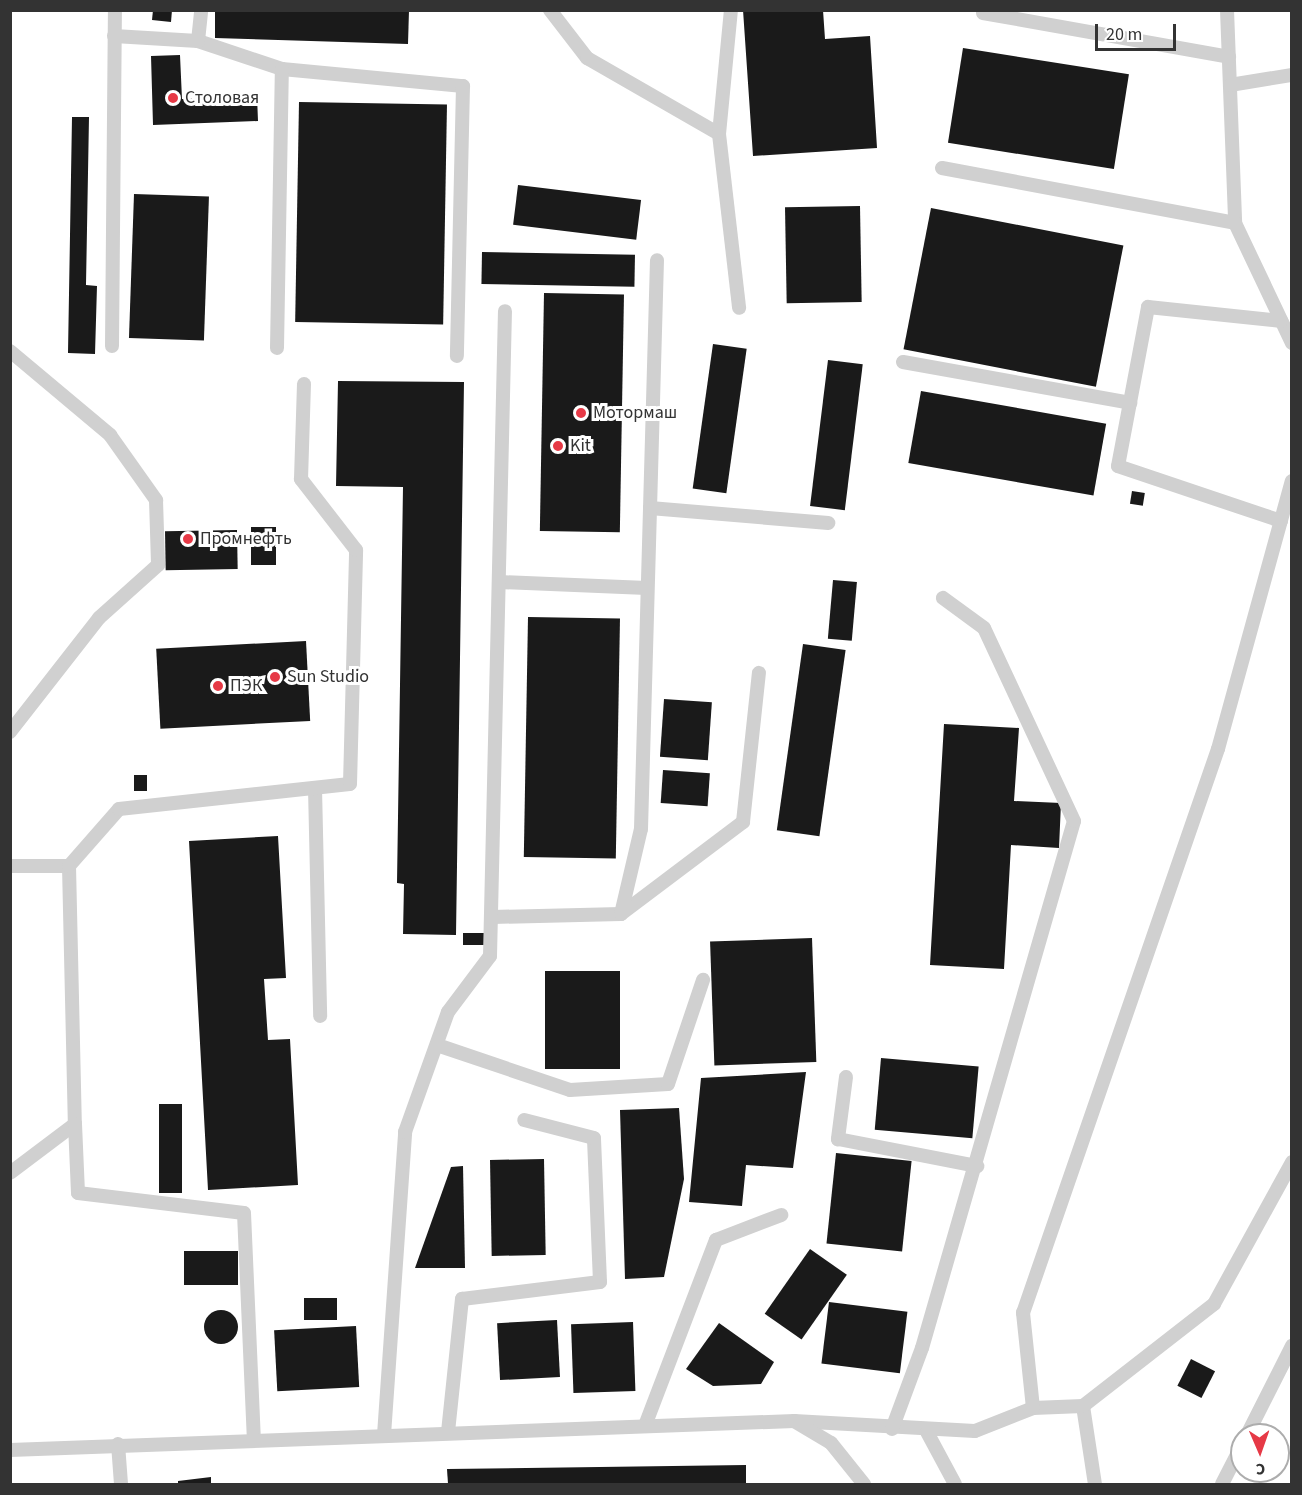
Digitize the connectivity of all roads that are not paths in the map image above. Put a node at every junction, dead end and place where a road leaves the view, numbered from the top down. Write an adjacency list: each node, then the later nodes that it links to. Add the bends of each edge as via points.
1 (115, 10): 7 (lane)
2 (201, 10): 8 (lane)
3 (731, 10): 13 (lane)
4 (1227, 10): 9 (lane)
5 (553, 12): 13 (lane, via 587,58)
6 (983, 13): 9 (lane)
7 (114, 36): 8 (lane); 21 (lane)
8 (198, 41): 10 (lane)
9 (1229, 57): 12 (lane)
10 (282, 69): 22 (lane); 24 (lane, via 463,86)
11 (1292, 75): 12 (lane)
12 (1230, 85): 15 (lane)
13 (719, 134): 17 (lane)
14 (942, 168): 15 (lane)
15 (1235, 223): 19 (lane)
16 (657, 260): 29 (lane)
17 (739, 308)
18 (505, 311): 32 (lane)
19 (1281, 321): 20 (lane); 27 (lane, via 1148,307)
20 (1292, 343)
21 (112, 346)
22 (277, 348)
23 (10, 351): 36 (lane, via 110,435 156,500 159,565 99,618)
24 (457, 356)
25 (903, 362): 27 (lane)
26 (304, 384): 37 (lane, via 301,479 356,550 350,784)
27 (1130, 403): 30 (lane, via 1118,466)
28 (1292, 481): 30 (lane)
29 (650, 508): 31 (lane); 33 (lane)
30 (1281, 521): 54 (lane, via 1218,749 1023,1313)
31 (828, 523)
32 (499, 582): 33 (lane); 41 (lane)
33 (647, 588): 40 (lane, via 641,829)
34 (943, 598): 49 (lane, via 984,628 1074,821)
35 (759, 673): 40 (lane, via 743,822)
36 (10, 732)
37 (315, 788): 38 (lane, via 119,809); 43 (lane)
38 (69, 866): 39 (lane); 47 (lane)
39 (10, 867)
40 (621, 914): 41 (lane)
41 (494, 918): 44 (lane, via 490,956 448,1012)
42 (703, 980): 44 (lane, via 668,1084 570,1090)
43 (320, 1016)
44 (437, 1045): 61 (lane, via 405,1132)
45 (846, 1077): 49 (lane, via 838,1139)
46 (524, 1120): 59 (lane, via 594,1138 600,1282 462,1299)
47 (75, 1124): 50 (lane); 62 (lane, via 78,1193 244,1213)
48 (1292, 1162): 53 (lane, via 1214,1304)
49 (977, 1166): 58 (lane)
50 (10, 1173)
51 (781, 1215): 56 (lane, via 716,1240)
52 (1292, 1346): 57 (lane)
53 (1083, 1406): 54 (lane); 69 (lane)
54 (1033, 1408): 60 (lane, via 975,1431)
55 (794, 1421): 56 (lane); 58 (lane); 66 (lane, via 831,1443)
56 (646, 1423): 59 (lane)
57 (1253, 1423)
58 (892, 1429): 60 (lane)
59 (448, 1432): 61 (lane)
60 (927, 1432): 68 (lane)
61 (384, 1435): 62 (lane)
62 (254, 1440): 63 (lane)
63 (118, 1444): 64 (lane); 67 (lane)
64 (10, 1450)
65 (1230, 1469): 70 (lane)
66 (857, 1482)
67 (121, 1485)
68 (955, 1485)
69 (1095, 1485)
70 (1222, 1485)

